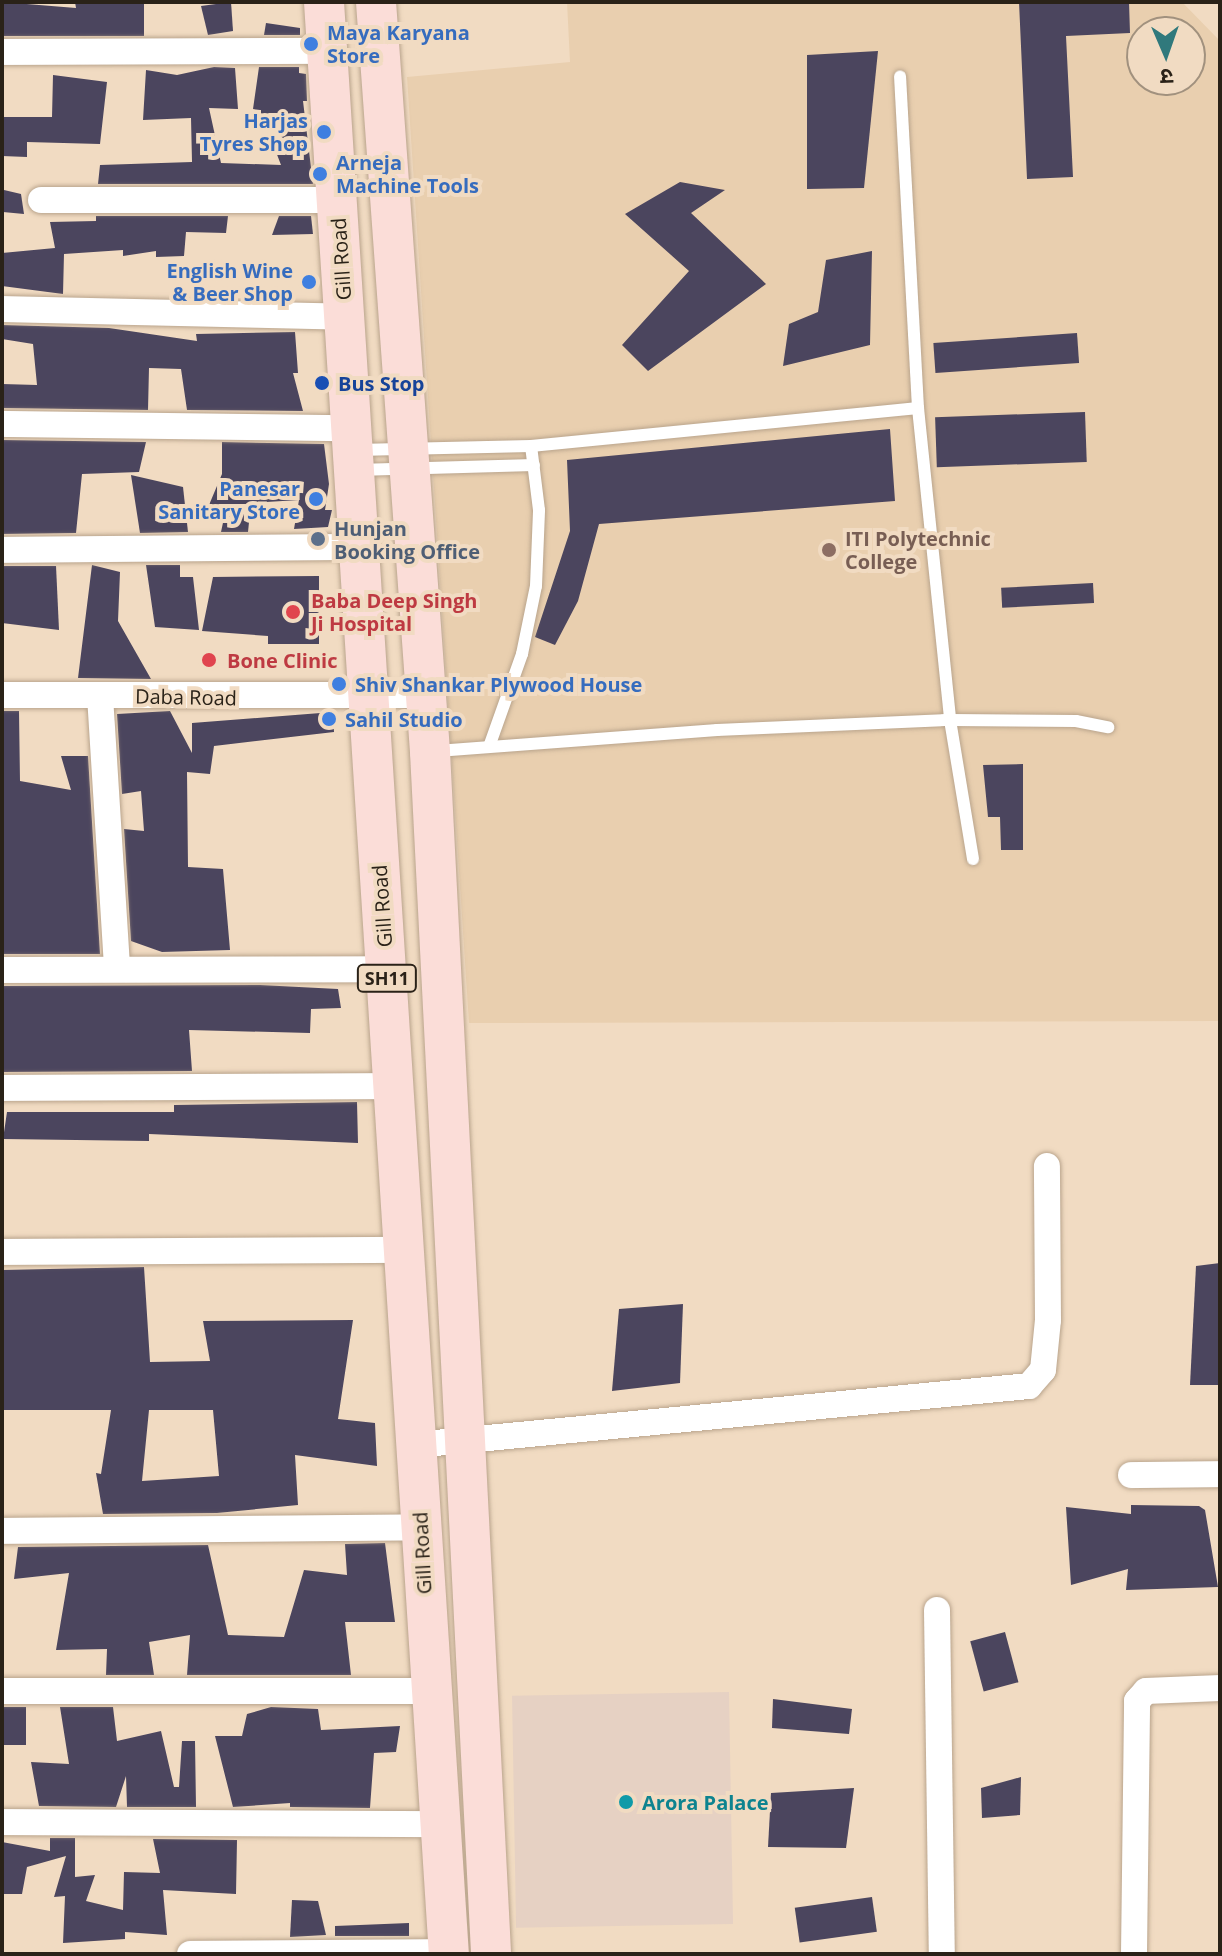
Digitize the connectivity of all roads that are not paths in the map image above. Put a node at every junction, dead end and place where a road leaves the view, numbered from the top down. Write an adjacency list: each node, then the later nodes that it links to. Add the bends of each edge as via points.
1 (324, 2): 3 (main road, Gill Road / SH11)
2 (376, 2): 14 (main road, SH11)
3 (327, 51): 4 (street); 7 (main road, Gill Road / SH11)
4 (2, 52)
5 (900, 76): 10 (lane)
6 (41, 200): 7 (street)
7 (337, 200): 9 (main road, Gill Road / SH11)
8 (2, 309): 9 (street)
9 (345, 317): 13 (main road, Gill Road / SH11)
10 (918, 408): 12 (lane); 22 (lane)
11 (2, 424): 13 (street)
12 (531, 446): 14 (lane); 15 (lane)
13 (354, 449): 14 (lane); 14 (lane); 16 (main road, Gill Road / SH11)
14 (406, 459): 15 (lane); 19 (main road, SH11)
15 (534, 465): 24 (lane, via 539,510 536,586 522,654)
16 (360, 547): 17 (street); 21 (main road, Gill Road / SH11)
17 (2, 550)
18 (2, 695): 20 (street, Daba Road)
19 (426, 695): 21 (street, Daba Road); 25 (main road, SH11)
20 (100, 696): 21 (street, Daba Road); 27 (street)
21 (370, 698): 28 (main road, Gill Road / SH11)
22 (950, 720): 23 (lane, via 1076,721); 24 (lane); 26 (lane)
23 (1108, 727)
24 (490, 744): 25 (lane)
25 (430, 752): 35 (main road, SH11)
26 (973, 859)
27 (117, 968): 28 (street); 29 (street)
28 (386, 969): 30 (main road, Gill Road / SH11)
29 (2, 970)
30 (394, 1086): 31 (street); 33 (main road, Gill Road / SH11)
31 (2, 1088)
32 (1047, 1166): 35 (street, via 1047,1336 1043,1370 1029,1386 720,1413)
33 (405, 1250): 34 (street); 36 (main road, Gill Road / SH11)
34 (2, 1252)
35 (463, 1444): 36 (street); 49 (main road, SH11)
36 (415, 1445): 39 (main road, Gill Road / SH11)
37 (1220, 1474): 38 (street)
38 (1131, 1475)
39 (420, 1527): 40 (street); 44 (main road, Gill Road / SH11)
40 (2, 1531)
41 (937, 1610): 50 (street)
42 (1220, 1688): 51 (street, via 1146,1691 1137,1701)
43 (2, 1691): 44 (street)
44 (430, 1691): 46 (main road, Gill Road / SH11)
45 (2, 1822): 46 (street)
46 (438, 1824): 47 (main road, Gill Road / SH11)
47 (449, 1953): 48 (street)
48 (190, 1954)
49 (491, 1954)
50 (942, 1954)
51 (1134, 1954)

